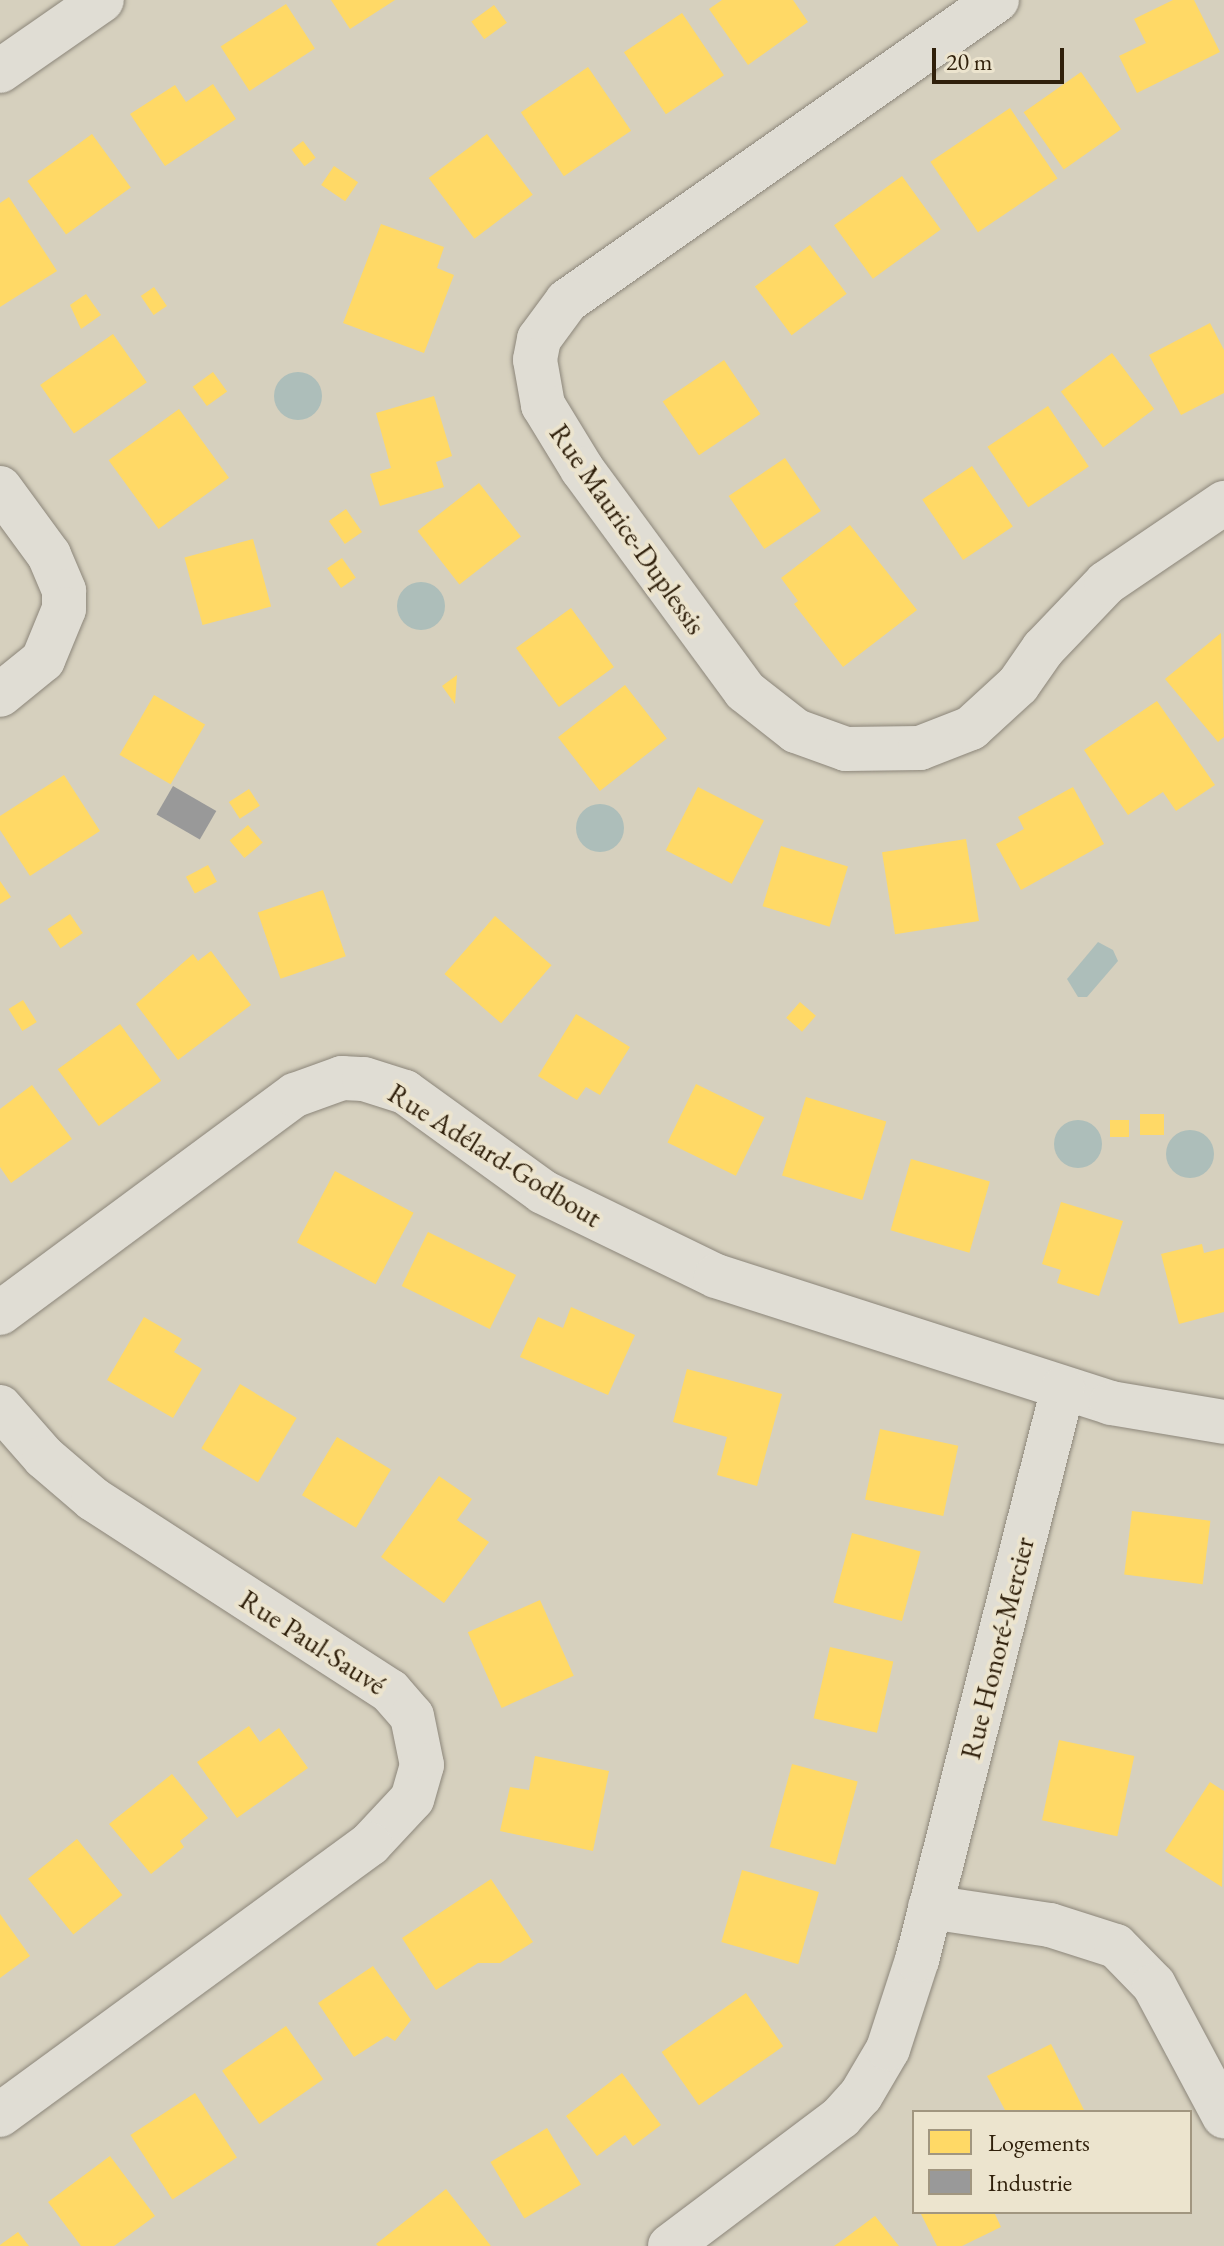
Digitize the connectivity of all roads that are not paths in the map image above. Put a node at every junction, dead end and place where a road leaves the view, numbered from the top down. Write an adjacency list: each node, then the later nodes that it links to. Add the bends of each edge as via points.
1 (102, 0): 3 (street)
2 (997, 0): 5 (street, Rue Maurice-Duplessis, via 567,301 539,339 535,360 543,405 582,469 745,691 796,731 846,749 920,748 971,728 1018,685 1053,637 1106,583)
3 (0, 71)
4 (0, 488): 6 (street, via 49,555 64,591 64,609 43,660)
5 (1224, 503)
6 (0, 695)
7 (0, 1313): 8 (street, Rue Adélard-Godbout, via 295,1095 342,1078 364,1079 405,1092 543,1192 673,1259)
8 (1063, 1388): 10 (street, Rue Adélard-Godbout, via 1158,1415); 11 (street, Rue Honoré-Mercier)
9 (0, 1407): 12 (street, Rue Paul-Sauvé, via 44,1457 93,1499 390,1691 412,1716 422,1765 412,1799 370,1844)
10 (1224, 1422)
11 (930, 1907): 13 (street, via 1050,1925 1116,1946 1150,1978); 14 (street, Rue Honoré-Mercier, via 898,2025 861,2095 816,2138)
12 (0, 2115)
13 (1224, 2116)
14 (670, 2246)

